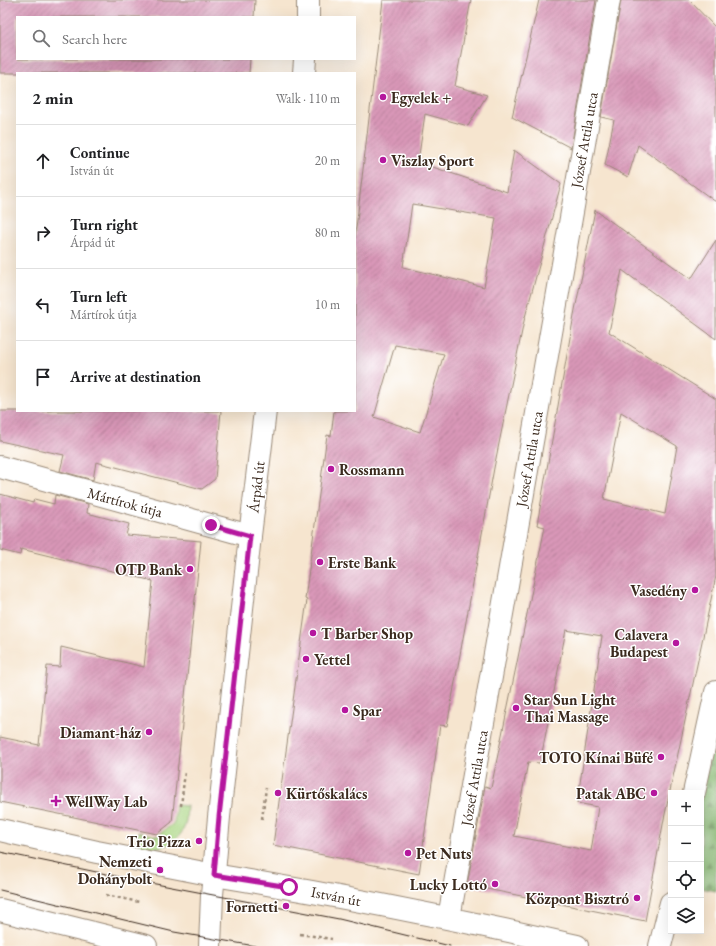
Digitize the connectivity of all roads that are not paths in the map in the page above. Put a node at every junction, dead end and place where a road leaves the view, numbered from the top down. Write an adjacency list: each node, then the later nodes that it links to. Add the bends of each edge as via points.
1 (308, 0): 3 (street)
2 (608, 0): 15 (street, József Attila utca)
3 (308, 16)
4 (305, 60): 5 (street)
5 (304, 72)
6 (265, 412): 8 (street, Árpád út)
7 (0, 467): 8 (street, Mártírok útja)
8 (250, 536): 12 (street, Árpád út)
9 (716, 692): 10 (street)
10 (695, 790)
11 (0, 830): 12 (street, István út)
12 (214, 875): 15 (street, István út); 17 (street, Árpád út)
13 (0, 910): 16 (street)
14 (668, 915): 19 (street)
15 (450, 918): 18 (street, István út)
16 (146, 946)
17 (210, 946)
18 (577, 946)
19 (660, 946)

